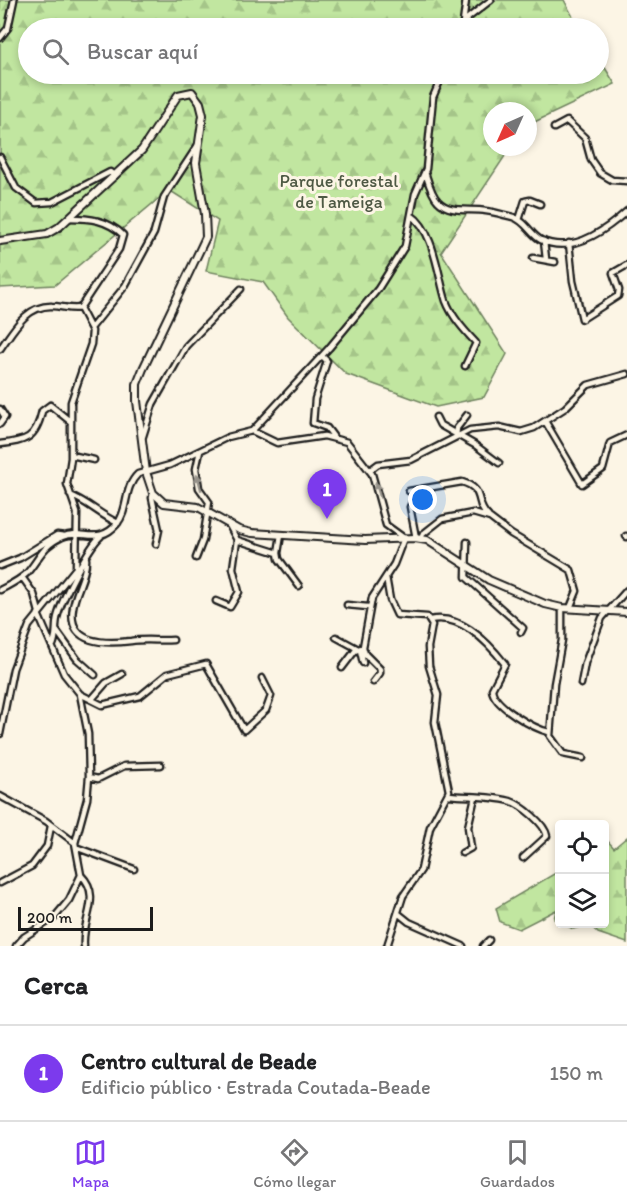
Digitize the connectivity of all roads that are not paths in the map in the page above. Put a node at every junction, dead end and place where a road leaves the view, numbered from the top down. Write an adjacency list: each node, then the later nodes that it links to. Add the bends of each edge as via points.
1 (14, 0): 6 (street, via 8,28)
2 (466, 0): 4 (street)
3 (491, 0): 5 (street)
4 (463, 18)
5 (470, 18)
6 (0, 38)
7 (439, 84): 11 (street, via 433,97)
8 (554, 128): 13 (street, via 567,122 585,138 593,166 600,173 612,180)
9 (200, 142): 12 (street, via 202,109 194,94 184,92 176,98 153,136); 28 (street, via 164,197 154,232 125,286); 43 (street, via 197,168 206,237 138,380)
10 (0, 157): 12 (street, via 16,188 36,203 52,202 110,172)
11 (425, 171): 16 (street); 18 (street, via 434,195 444,206)
12 (115, 176): 17 (street)
13 (627, 180)
14 (540, 204): 18 (street, via 525,201)
15 (627, 210): 21 (street, via 605,230)
16 (411, 214): 30 (street, via 405,246 378,289); 31 (street, via 434,255 449,308 476,343)
17 (69, 218): 19 (street, via 47,234); 27 (street, via 94,219 123,235 119,249)
18 (519, 219): 20 (street)
19 (0, 241)
20 (544, 241): 21 (street); 23 (street)
21 (568, 243): 25 (street, via 582,319 618,296 614,273)
22 (533, 258): 23 (street)
23 (546, 259): 24 (street)
24 (555, 262)
25 (627, 264)
26 (241, 289): 43 (street, via 186,346 153,404)
27 (80, 308): 28 (street); 29 (street, via 48,305 33,310)
28 (92, 327): 37 (street, via 92,344 71,402)
29 (0, 349)
30 (322, 356): 39 (street); 42 (street, via 327,361 315,399 313,423 327,428)
31 (465, 366)
32 (627, 374): 36 (street, via 588,385)
33 (0, 409): 38 (street, via 5,417)
34 (467, 415): 40 (street)
35 (436, 417): 40 (street, via 440,425)
36 (545, 421): 40 (street, via 525,432 499,427); 41 (street, via 582,484 603,469 610,443)
37 (72, 422): 44 (street, via 50,405 42,411 39,425 26,440); 46 (street)
38 (0, 424)
39 (252, 431): 42 (street, via 277,443); 45 (street, via 228,437)
40 (456, 435): 48 (street); 49 (street, via 411,460 378,464)
41 (627, 435)
42 (333, 436): 49 (street, via 352,445)
43 (142, 440): 50 (street)
44 (0, 444)
45 (200, 451): 50 (street); 55 (street, one-way to 45, via 209,502 199,488 196,468)
46 (71, 455): 47 (street); 53 (street, via 67,476)
47 (94, 460)
48 (499, 463)
49 (370, 470): 63 (street, one-way to 49, via 385,522)
50 (146, 472): 52 (street); 57 (street, via 138,474 126,491)
51 (409, 491): 56 (street, via 462,482 478,492)
52 (153, 493): 55 (street, via 164,503); 67 (street, via 159,530)
53 (70, 495): 57 (street); 61 (street, via 77,513)
54 (413, 500): 64 (street, via 411,507)
55 (208, 512): 58 (street); 70 (street)
56 (490, 518): 64 (street, via 473,513 448,516); 86 (street, via 571,570 577,591)
57 (118, 523): 62 (street)
58 (229, 524): 59 (street, via 248,533); 65 (street)
59 (281, 535): 63 (street); 68 (street)
60 (65, 536): 61 (street); 69 (street, via 57,535); 74 (street, via 44,548)
61 (75, 536): 62 (street); 75 (street)
62 (101, 536): 71 (street, via 89,548)
63 (404, 538): 64 (street); 77 (street)
64 (419, 538): 72 (street, via 438,545)
65 (237, 540): 68 (street); 82 (street, via 232,568 239,592 230,608)
66 (467, 542): 72 (street)
67 (156, 544)
68 (278, 553): 78 (street)
69 (20, 558): 73 (street); 74 (street)
70 (196, 558)
71 (86, 559): 81 (street); 94 (street, via 72,611 75,628 84,639 115,644)
72 (465, 564): 85 (street, via 512,590); 92 (street, via 466,577 523,628)
73 (0, 566)
74 (30, 569): 76 (street)
75 (73, 574): 81 (street); 89 (street)
76 (22, 577): 79 (street); 89 (street, via 34,594)
77 (386, 577): 84 (street); 90 (street, via 397,615)
78 (299, 586)
79 (1, 589)
80 (627, 590): 87 (street)
81 (69, 592): 91 (street, via 57,617)
82 (216, 601)
83 (347, 605): 84 (street)
84 (368, 607): 96 (street)
85 (562, 608): 86 (street); 106 (street, via 562,640)
86 (570, 608): 87 (street)
87 (608, 610): 88 (street); 103 (street, via 591,645)
88 (627, 612)
89 (39, 614): 95 (street); 107 (street, via 29,626 13,669)
90 (430, 620): 106 (street, via 457,621 484,641 506,664 492,689 496,700 516,716); 111 (street, via 429,666 438,695 435,722)
91 (56, 630): 95 (street); 100 (street, via 77,659)
92 (521, 632)
93 (336, 637): 96 (street)
94 (173, 640)
95 (53, 645): 104 (street, via 64,674)
96 (362, 648): 97 (street); 98 (street); 102 (street, via 380,669)
97 (363, 663)
98 (342, 668)
99 (122, 674): 105 (street, via 106,683)
100 (95, 675)
101 (262, 678): 105 (street, via 271,696 269,704 244,730 206,664 167,674 140,696 110,705)
102 (373, 682)
103 (581, 684)
104 (80, 694): 105 (street); 110 (street, via 88,734)
105 (92, 699)
106 (549, 732): 108 (street, via 552,743 563,754)
107 (0, 734)
108 (583, 758)
109 (161, 765): 110 (street, via 124,766 98,779)
110 (89, 777): 115 (street)
111 (448, 795): 113 (street); 121 (street, via 430,827 421,870 404,897)
112 (0, 796): 114 (street)
113 (475, 797): 116 (street, via 468,827 471,848); 117 (street, via 512,802 545,829 545,840)
114 (51, 826): 115 (street); 120 (street, via 45,850 32,866)
115 (77, 846): 118 (street); 119 (street)
116 (462, 853)
117 (523, 858)
118 (134, 869)
119 (81, 875): 123 (street, via 69,900 54,918); 124 (street, via 92,890)
120 (0, 883)
121 (399, 914): 125 (street); 126 (street)
122 (489, 940): 127 (street)
123 (17, 946)
124 (84, 946)
125 (387, 946)
126 (463, 946)
127 (483, 946)

